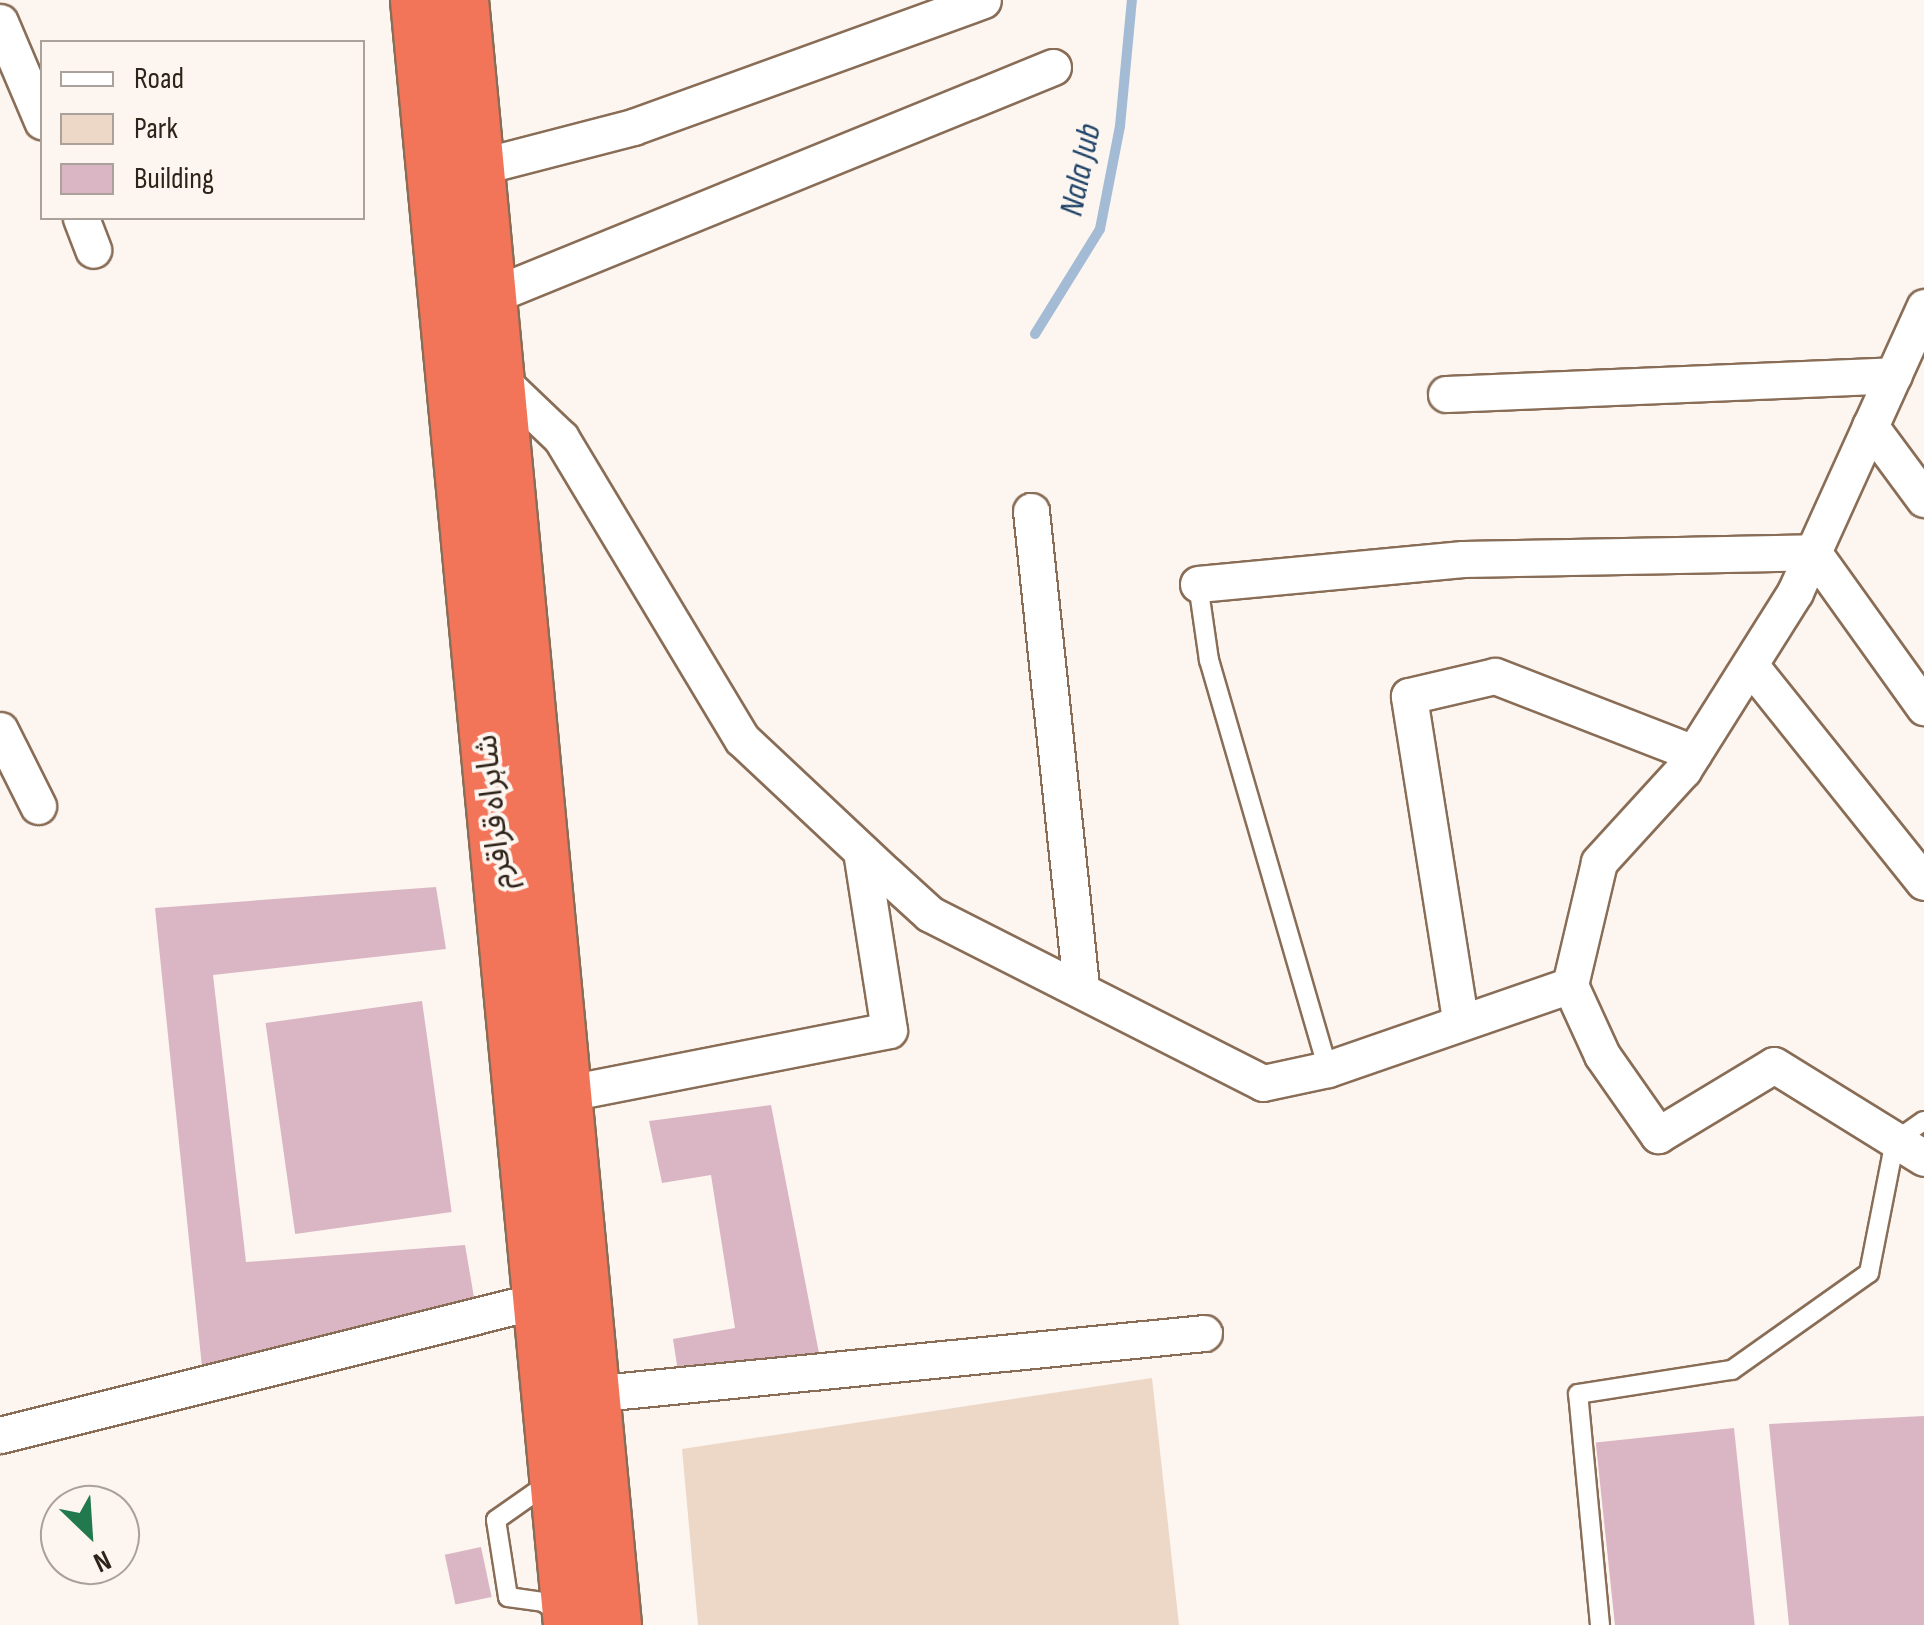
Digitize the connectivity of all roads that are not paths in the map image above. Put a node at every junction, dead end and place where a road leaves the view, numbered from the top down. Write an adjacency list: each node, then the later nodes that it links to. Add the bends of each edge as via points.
1 (418, 0): 32 (highway, شاہراہ قراقرم)
2 (460, 0): 7 (highway, شاہراہ قراقرم)
3 (983, 0): 7 (street, via 632,127)
4 (0, 22): 6 (street)
5 (1054, 67): 8 (street)
6 (40, 116)
7 (476, 168): 8 (highway, شاہراہ قراقرم)
8 (488, 298): 11 (highway, شاہراہ قراقرم)
9 (1924, 307): 10 (street)
10 (1894, 375): 12 (street); 13 (street)
11 (495, 376): 23 (street, via 561,438 742,739); 29 (highway, شاہراہ قراقرم)
12 (1446, 394)
13 (1870, 426): 14 (street); 16 (street)
14 (1924, 499)
15 (1031, 511): 26 (street)
16 (1813, 552): 17 (street, via 1463,559); 18 (street); 19 (street)
17 (1198, 584): 28 (lane, via 1208,660)
18 (1750, 665): 21 (street); 24 (street)
19 (1924, 707)
20 (0, 730): 22 (street)
21 (1694, 752): 25 (street, via 1599,862); 27 (street, via 1496,676 1409,696)
22 (38, 806)
23 (861, 851): 26 (street, via 930,914); 29 (street, via 889,1030)
24 (1924, 882)
25 (1570, 984): 27 (street); 31 (street, via 1602,1055 1658,1134 1774,1065)
26 (1081, 990): 28 (street, via 1263,1082)
27 (1460, 1019): 28 (street)
28 (1328, 1068)
29 (563, 1094): 34 (highway, شاہراہ قراقرم)
30 (1924, 1121): 31 (lane)
31 (1909, 1150): 37 (lane, via 1868,1272 1732,1370 1578,1394)
32 (540, 1300): 35 (street); 36 (highway, شاہراہ قراقرم, via 557,1474)
33 (1204, 1333): 34 (street)
34 (591, 1394): 36 (highway, شاہراہ قراقرم)
35 (0, 1435)
36 (585, 1624)
37 (1600, 1625)

